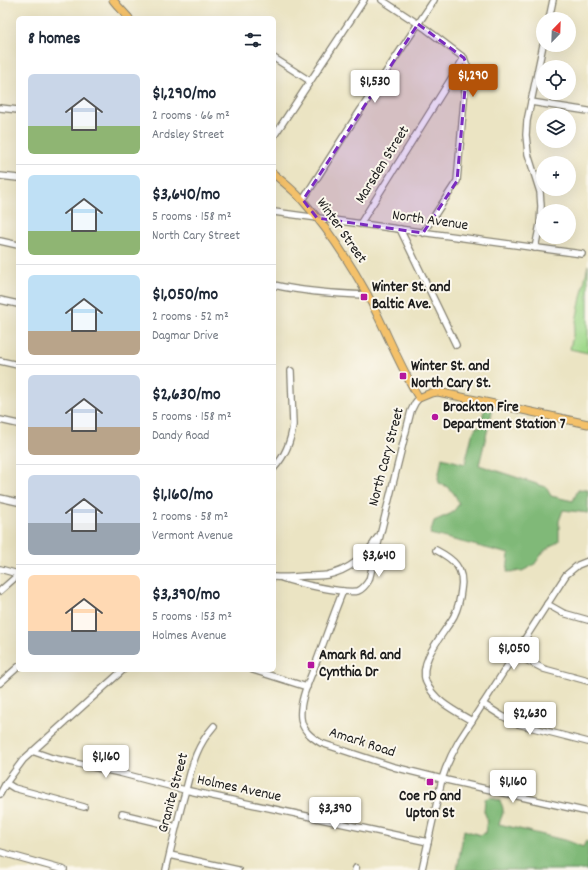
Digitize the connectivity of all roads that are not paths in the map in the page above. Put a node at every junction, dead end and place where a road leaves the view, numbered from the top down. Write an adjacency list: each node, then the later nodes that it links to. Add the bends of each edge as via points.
1 (112, 0): 7 (main road)
2 (364, 0): 12 (street)
3 (382, 0): 8 (street)
4 (434, 0): 8 (street)
5 (553, 0): 6 (street)
6 (550, 12)
7 (127, 16)
8 (418, 24): 10 (street); 21 (street)
9 (542, 52): 13 (street)
10 (464, 58): 24 (street, Marsden Street); 26 (street, via 467,66 457,181)
11 (276, 59): 12 (street)
12 (310, 81): 17 (street)
13 (531, 102): 16 (street); 29 (street, via 527,121 527,146 540,192 541,206)
14 (0, 108): 15 (street)
15 (16, 110)
16 (588, 111)
17 (276, 133)
18 (0, 176): 20 (street)
19 (276, 176): 21 (main road, Winter Street)
20 (16, 178)
21 (302, 200): 23 (main road, Winter Street)
22 (276, 212): 23 (street, North Avenue)
23 (317, 218): 24 (street, North Avenue); 32 (main road, Winter Street, via 347,258)
24 (360, 224): 25 (street, North Avenue)
25 (400, 230): 26 (street, North Avenue); 35 (street)
26 (423, 232): 29 (street, North Avenue)
27 (0, 241): 28 (street)
28 (16, 245)
29 (535, 248): 30 (street, North Avenue)
30 (582, 254)
31 (276, 286): 32 (street, via 325,293)
32 (367, 295): 39 (main road, Winter Street)
33 (0, 300): 34 (street)
34 (16, 304)
35 (456, 345)
36 (0, 360): 37 (street)
37 (16, 364)
38 (291, 371): 43 (street, via 292,433 284,454)
39 (420, 398): 42 (main road, North Cary Street, via 438,392); 46 (street, North Cary Street, via 411,411)
40 (0, 420): 41 (street)
41 (16, 424)
42 (588, 424)
43 (276, 465)
44 (0, 498): 45 (street)
45 (16, 502)
46 (382, 530): 53 (street, North Cary Street, via 367,552 343,570 327,575); 55 (street, North Cary Street, via 369,580 364,588)
47 (436, 550): 66 (street, via 454,561 462,579 462,587 457,609 431,652 425,677 430,690 437,697)
48 (588, 561): 56 (street, via 566,575)
49 (0, 569): 50 (street)
50 (16, 573)
51 (16, 576): 54 (street)
52 (276, 577): 53 (street, North Cary Street)
53 (282, 578): 55 (street, North Cary Street)
54 (0, 591)
55 (343, 591): 64 (street, Amark Road)
56 (547, 604): 57 (street, via 563,613); 58 (street)
57 (588, 620)
58 (515, 654): 62 (street, via 544,669); 65 (street)
59 (16, 669): 63 (street)
60 (120, 672): 69 (street)
61 (260, 672): 64 (street)
62 (588, 681)
63 (0, 683)
64 (307, 687): 70 (street, Amark Road, via 301,706 301,719 304,729 310,736 335,748)
65 (482, 704): 66 (street); 68 (street, via 518,724)
66 (472, 721): 70 (street, via 452,753)
67 (214, 726): 72 (street, Granite Street, via 194,758)
68 (588, 742)
69 (32, 751): 71 (street); 72 (street, Holmes Avenue)
70 (442, 779): 75 (street, Amark Road); 78 (street)
71 (6, 783): 73 (street); 74 (street, via 14,788)
72 (186, 790): 77 (street, Granite Street); 78 (street, Holmes Avenue)
73 (0, 794)
74 (84, 807)
75 (588, 812)
76 (122, 814): 77 (street)
77 (176, 827): 80 (street, Granite Street)
78 (428, 842): 81 (street)
79 (0, 852): 82 (street)
80 (170, 855): 83 (street, Granite Street); 84 (street)
81 (422, 869)
82 (64, 870)
83 (166, 870)
84 (238, 870)

